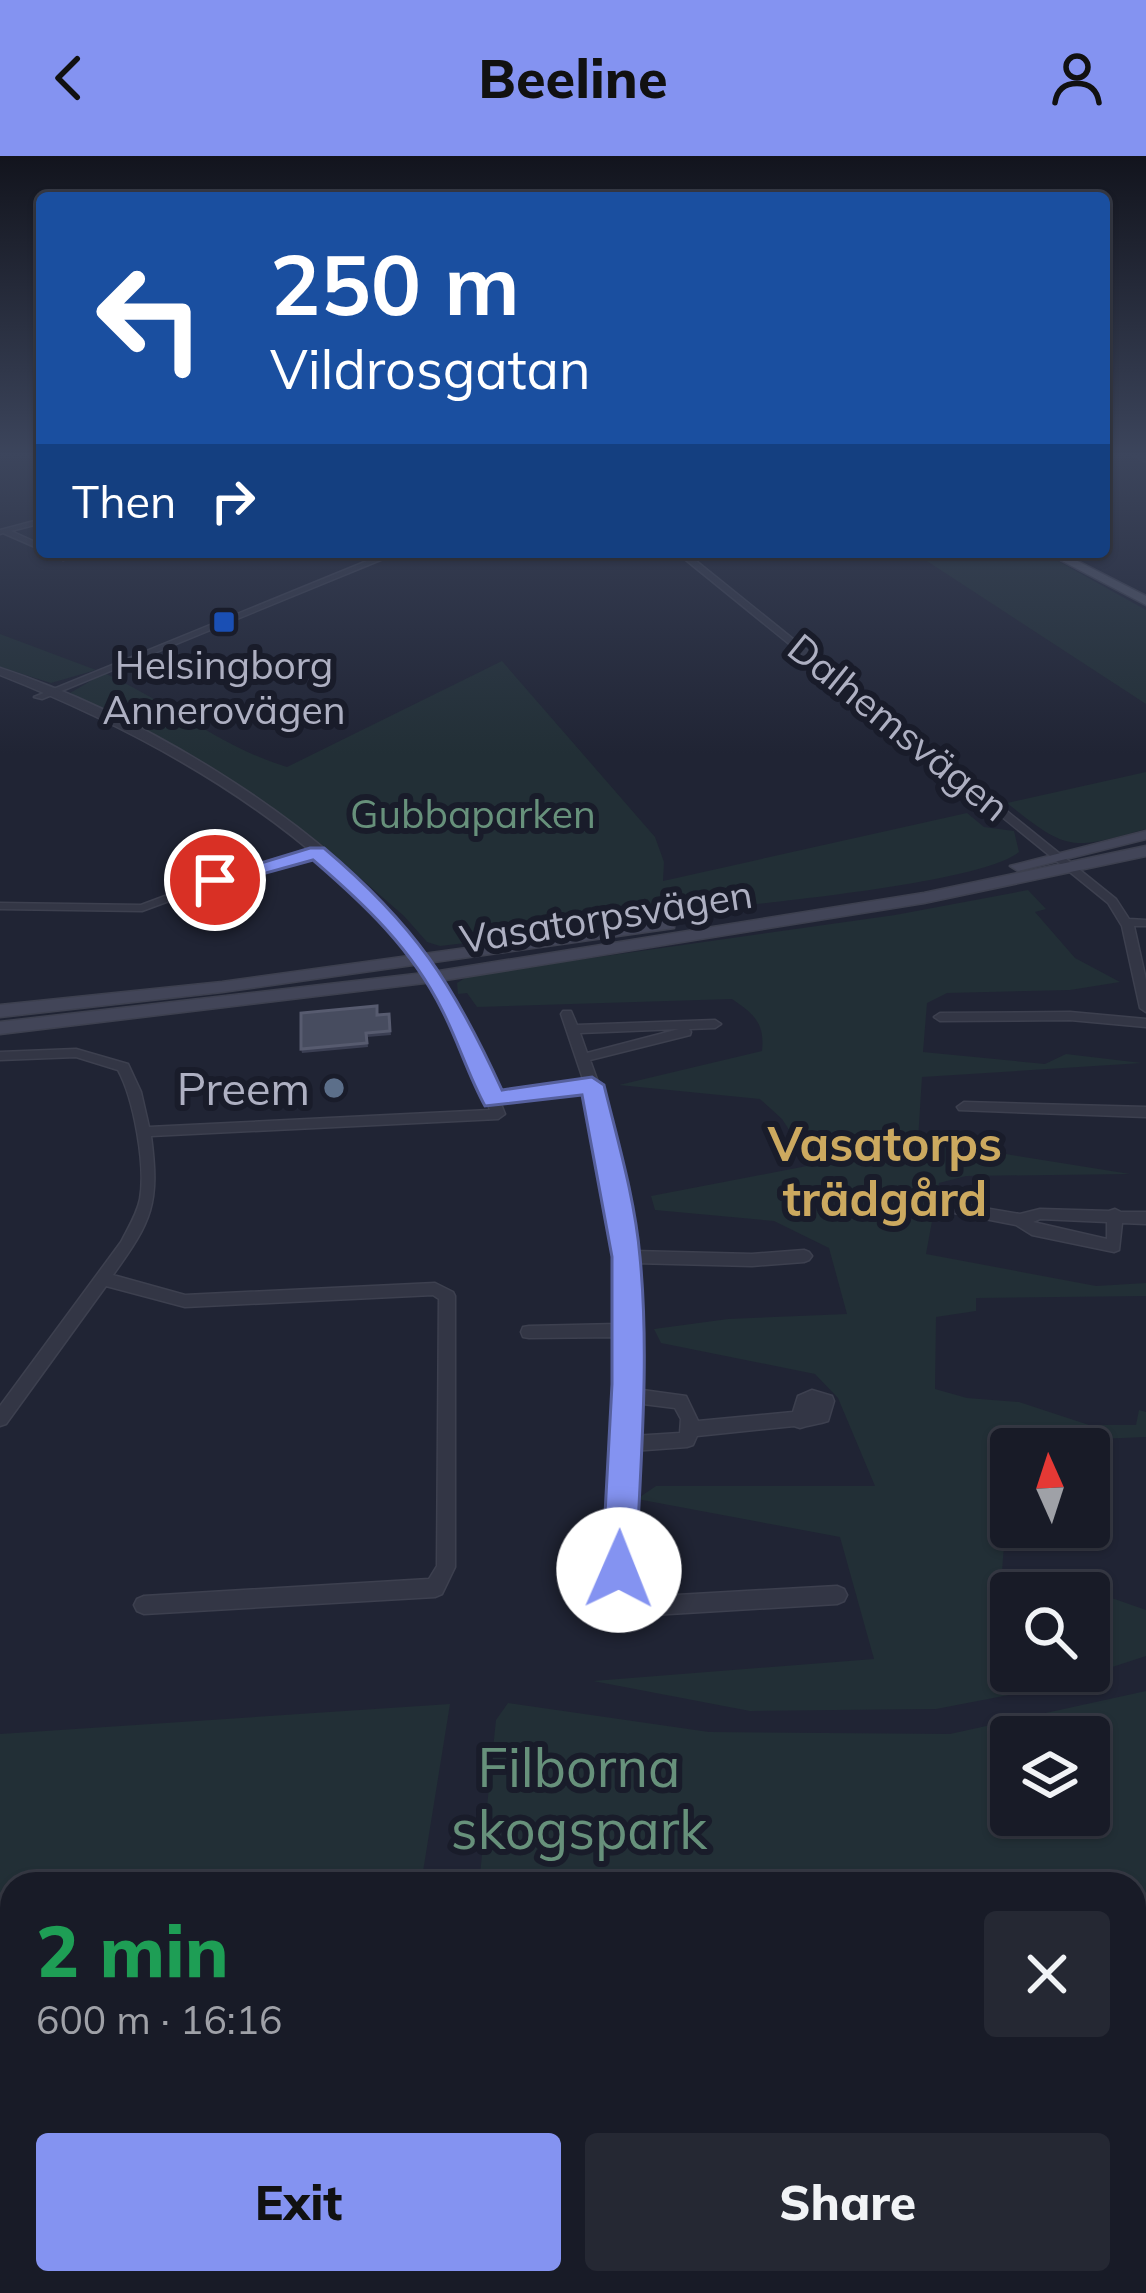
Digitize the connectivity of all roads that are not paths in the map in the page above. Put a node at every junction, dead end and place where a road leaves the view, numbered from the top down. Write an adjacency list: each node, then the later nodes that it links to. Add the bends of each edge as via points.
1 (381, 558): 9 (street)
2 (688, 558): 15 (street, Dalhemsvägen)
3 (1062, 558): 6 (main road)
4 (1079, 558): 5 (main road)
5 (1146, 591)
6 (1146, 603)
7 (0, 671): 9 (street)
8 (0, 682): 10 (street)
9 (53, 691): 10 (street); 11 (street)
10 (39, 697): 11 (street)
11 (172, 754): 14 (street)
12 (1146, 836): 15 (main road, Vasatorpsvägen)
13 (1146, 851): 15 (main road, Vasatorpsvägen)
14 (317, 853): 16 (street, via 142,908); 19 (street, via 372,900)
15 (1069, 862): 17 (street, Dalhemsvägen); 19 (main road, Vasatorpsvägen); 20 (main road, Vasatorpsvägen, via 858,909)
16 (0, 906)
17 (1126, 922): 18 (street); 21 (street)
18 (1146, 923)
19 (421, 958): 20 (street); 22 (main road, Vasatorpsvägen)
20 (433, 977): 26 (main road, Vasatorpsvägen); 31 (street)
21 (1146, 1008)
22 (0, 1011)
23 (567, 1014): 27 (street)
24 (940, 1017): 25 (street)
25 (1146, 1023)
26 (0, 1028)
27 (574, 1029): 29 (street); 29 (street, via 715,1024)
28 (0, 1056): 34 (street, via 76,1052 119,1064 132,1080)
29 (583, 1058): 30 (street)
30 (592, 1085): 31 (street); 40 (street)
31 (494, 1100): 34 (street, via 498,1114)
32 (964, 1107): 33 (street)
33 (1146, 1112)
34 (142, 1132): 41 (street, via 147,1199)
35 (949, 1207): 38 (street)
36 (1115, 1214): 37 (street); 38 (street); 38 (street, via 1114,1246)
37 (1146, 1218)
38 (1020, 1220)
39 (804, 1256): 40 (street)
40 (626, 1257): 42 (street)
41 (104, 1279): 45 (street); 50 (street, via 185,1301 435,1289 447,1296 446,1567 435,1588)
42 (628, 1330): 43 (street); 44 (street)
43 (529, 1332)
44 (627, 1395): 47 (street, via 680,1401); 48 (street)
45 (0, 1419)
46 (800, 1420): 47 (street)
47 (691, 1429): 48 (street, via 687,1440)
48 (625, 1444): 49 (street, via 618,1558 637,1607)
49 (837, 1595)
50 (144, 1605)

